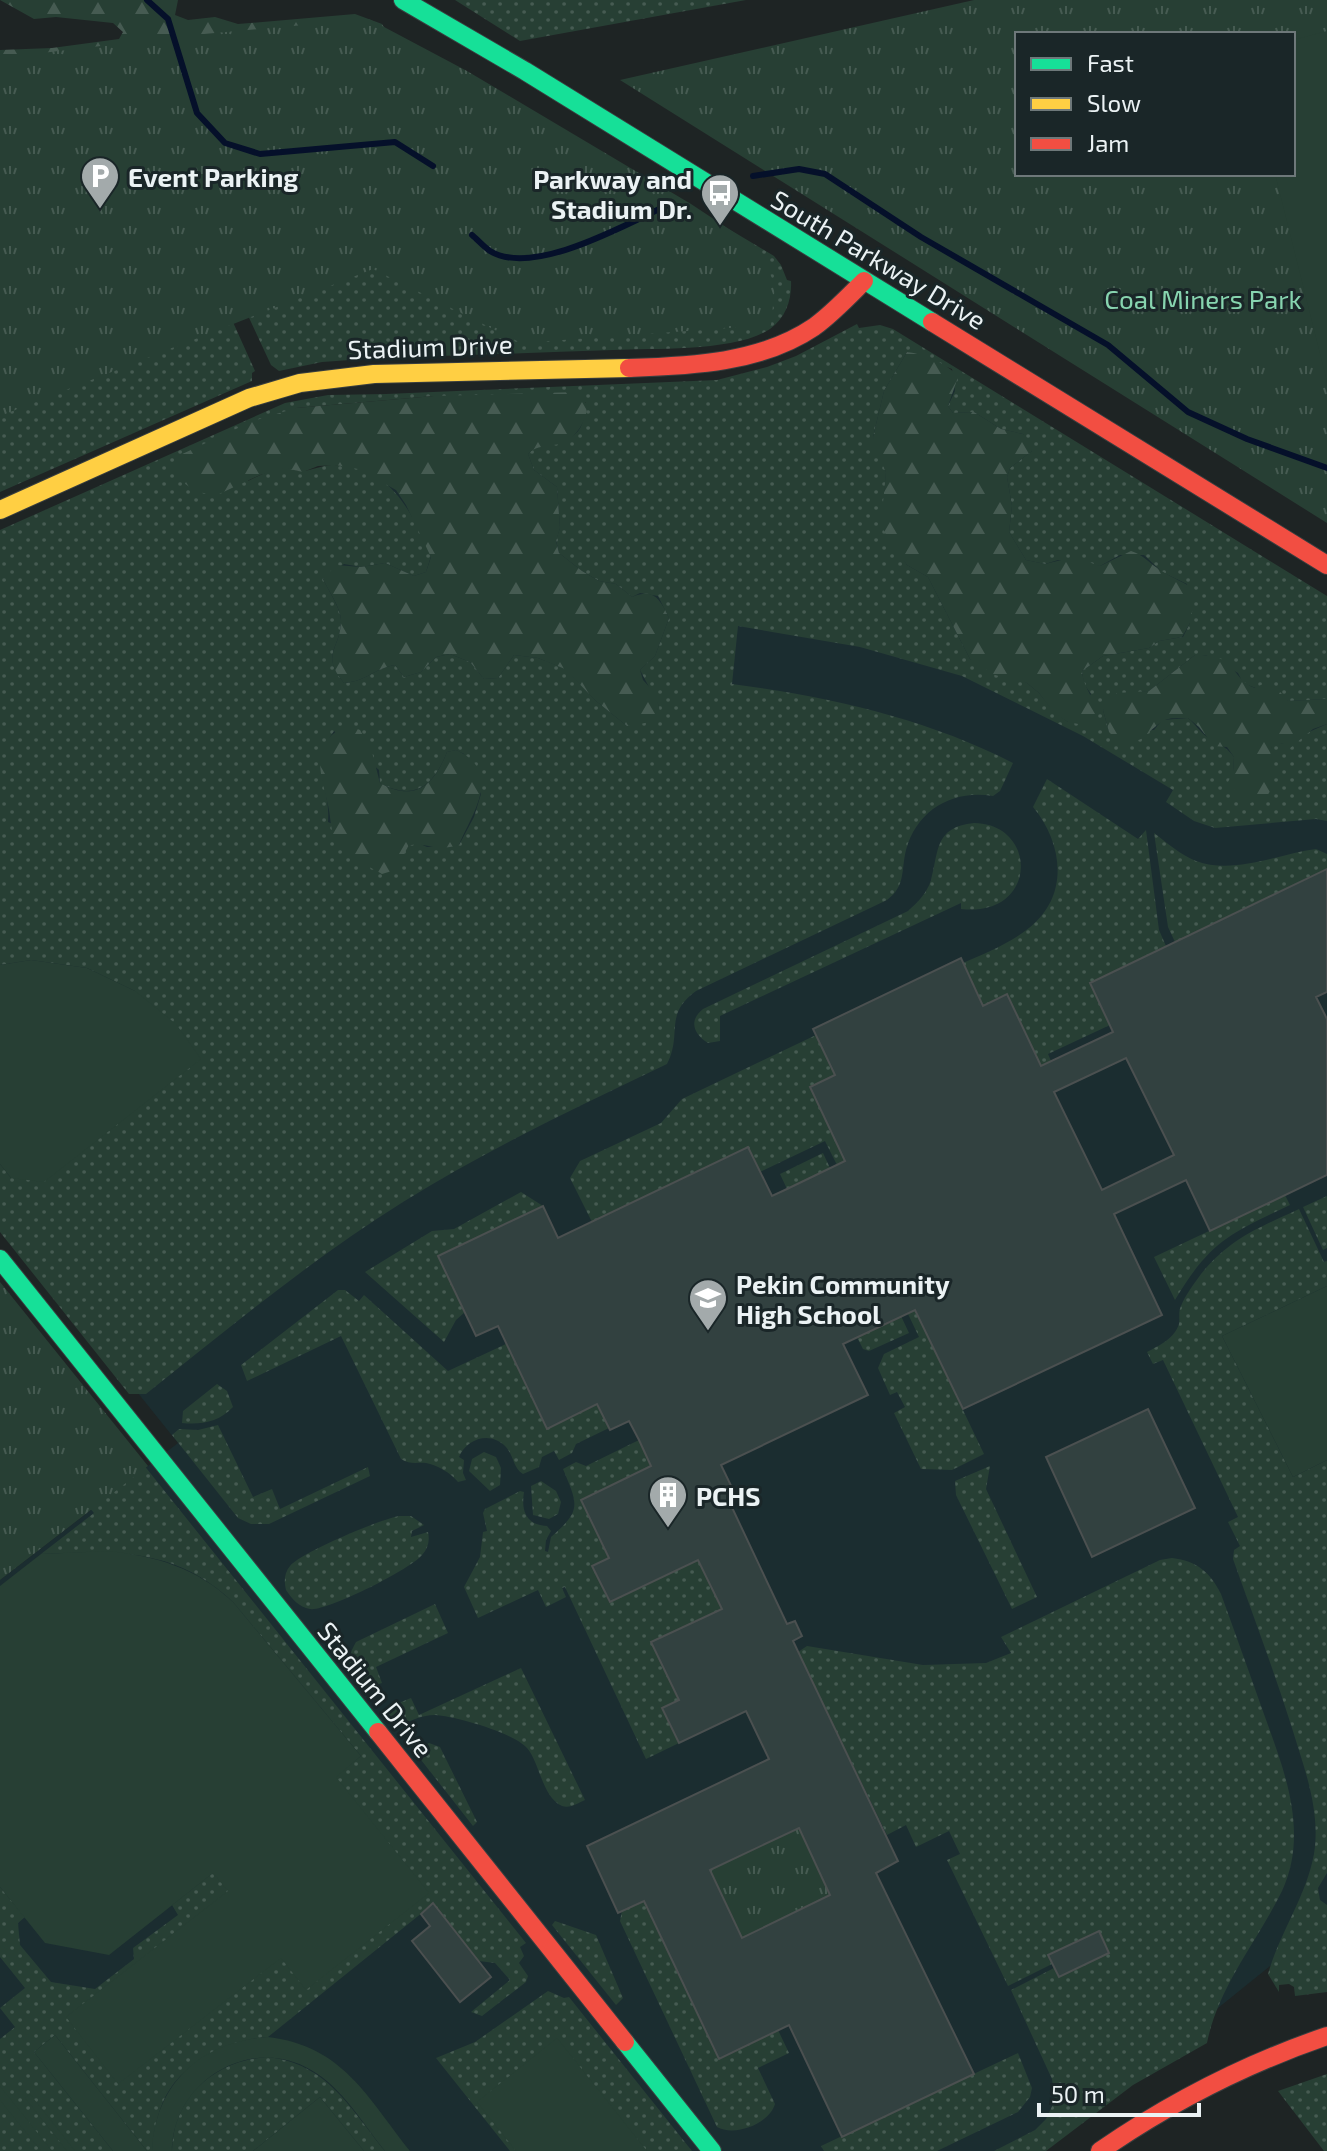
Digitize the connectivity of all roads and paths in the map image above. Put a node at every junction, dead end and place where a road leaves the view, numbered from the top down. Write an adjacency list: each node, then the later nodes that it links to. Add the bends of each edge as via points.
1 (403, 0): 2 (street, South Parkway Drive)
2 (864, 281): 3 (street, Stadium Drive, via 795,338 723,361 637,368 345,374 289,383); 4 (street, South Parkway Drive)
3 (0, 510)
4 (1327, 565)
5 (0, 1259): 7 (street, Stadium Drive)
6 (1327, 2036): 8 (street, via 1224,2075)
7 (712, 2151)
8 (1100, 2151)

